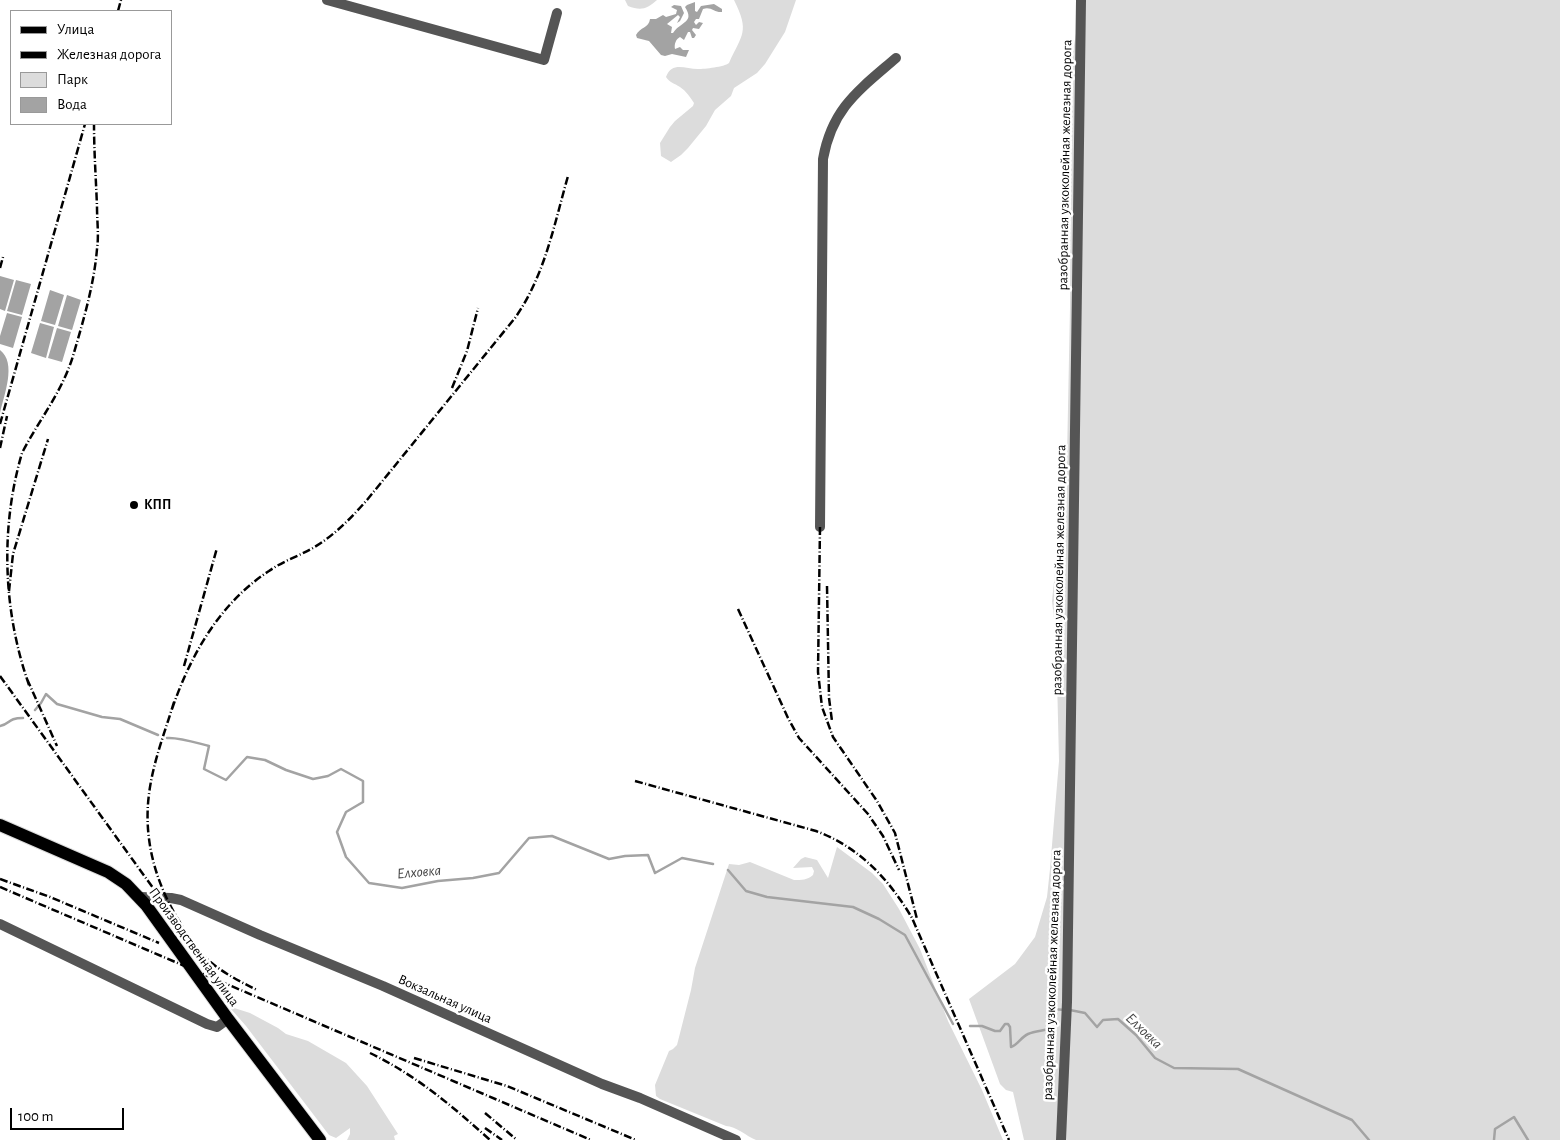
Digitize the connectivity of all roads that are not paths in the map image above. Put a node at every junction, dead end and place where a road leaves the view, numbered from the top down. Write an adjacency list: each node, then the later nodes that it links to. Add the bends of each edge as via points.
1 (327, 0): 3 (street, via 544,60)
2 (1081, 0): 12 (street, разобранная узкоколейная железная дорога, via 1067,1016)
3 (557, 13)
4 (896, 58): 5 (street, via 843,107 825,149)
5 (820, 527)
6 (0, 825): 7 (main road, Производственная улица, via 108,872)
7 (140, 897): 9 (main road, Производственная улица); 11 (street, Вокзальная улица, via 181,900)
8 (0, 924): 9 (street, via 206,1024 217,1027)
9 (228, 1018): 10 (main road, Производственная улица)
10 (320, 1140)
11 (736, 1140)
12 (1061, 1140)

